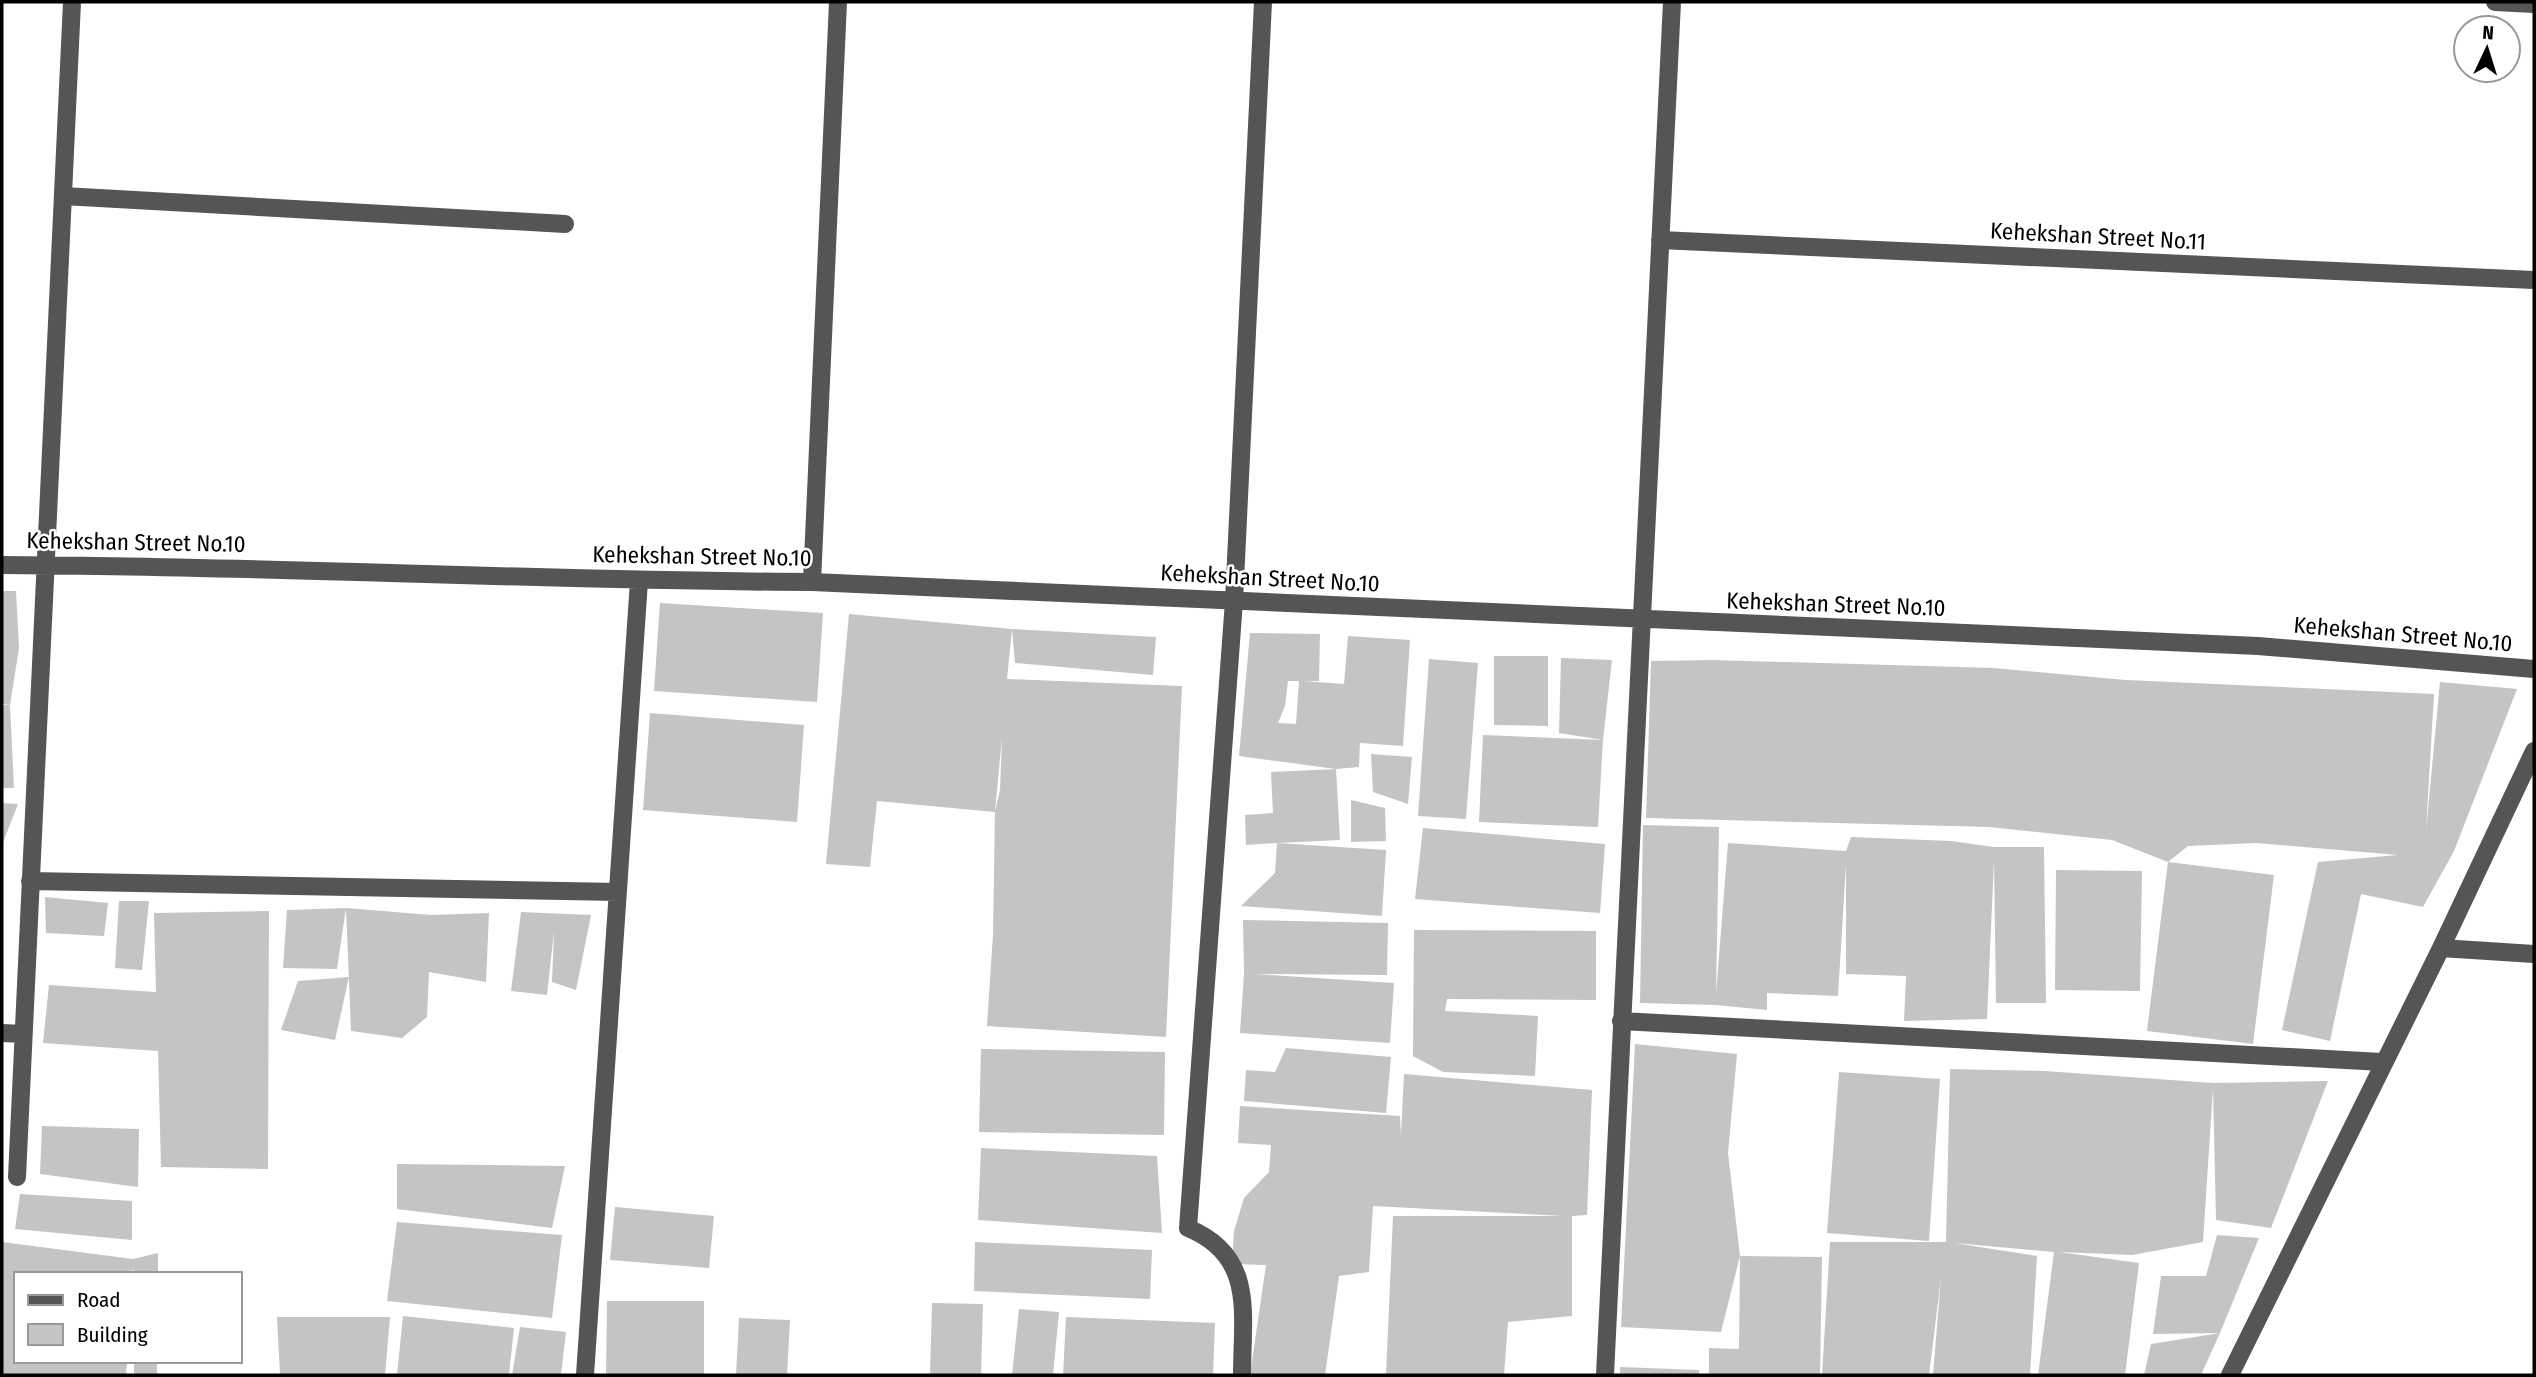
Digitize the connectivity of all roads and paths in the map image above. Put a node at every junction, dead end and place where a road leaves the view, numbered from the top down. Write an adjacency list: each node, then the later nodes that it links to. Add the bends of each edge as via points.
1 (72, 2): 7 (street)
2 (838, 2): 14 (street)
3 (1263, 2): 15 (street)
4 (1672, 2): 9 (street)
5 (2495, 2): 6 (street)
6 (2534, 4)
7 (63, 195): 8 (street); 12 (street)
8 (565, 224)
9 (1660, 240): 10 (street, Kehekshan Street No.11); 16 (street)
10 (2534, 280)
11 (2, 565): 12 (street, Kehekshan Street No.10)
12 (46, 565): 13 (street, Kehekshan Street No.10, via 318,568); 19 (street)
13 (639, 581): 14 (street, Kehekshan Street No.10); 20 (street)
14 (812, 582): 15 (street, Kehekshan Street No.10)
15 (1234, 601): 16 (street, Kehekshan Street No.10); 29 (street, via 1188,1228 1212,1238 1232,1264 1242,1290)
16 (1640, 621): 17 (street, Kehekshan Street No.10, via 2258,646); 23 (street)
17 (2534, 669)
18 (2534, 751): 21 (street)
19 (30, 880): 20 (street); 25 (street)
20 (618, 892): 28 (street)
21 (2441, 948): 22 (street); 26 (street)
22 (2534, 954)
23 (1621, 1021): 26 (street); 30 (street)
24 (2, 1033): 25 (street)
25 (23, 1034): 27 (street)
26 (2382, 1062): 31 (street)
27 (17, 1177)
28 (585, 1375)
29 (1242, 1375)
30 (1605, 1375)
31 (2230, 1375)

